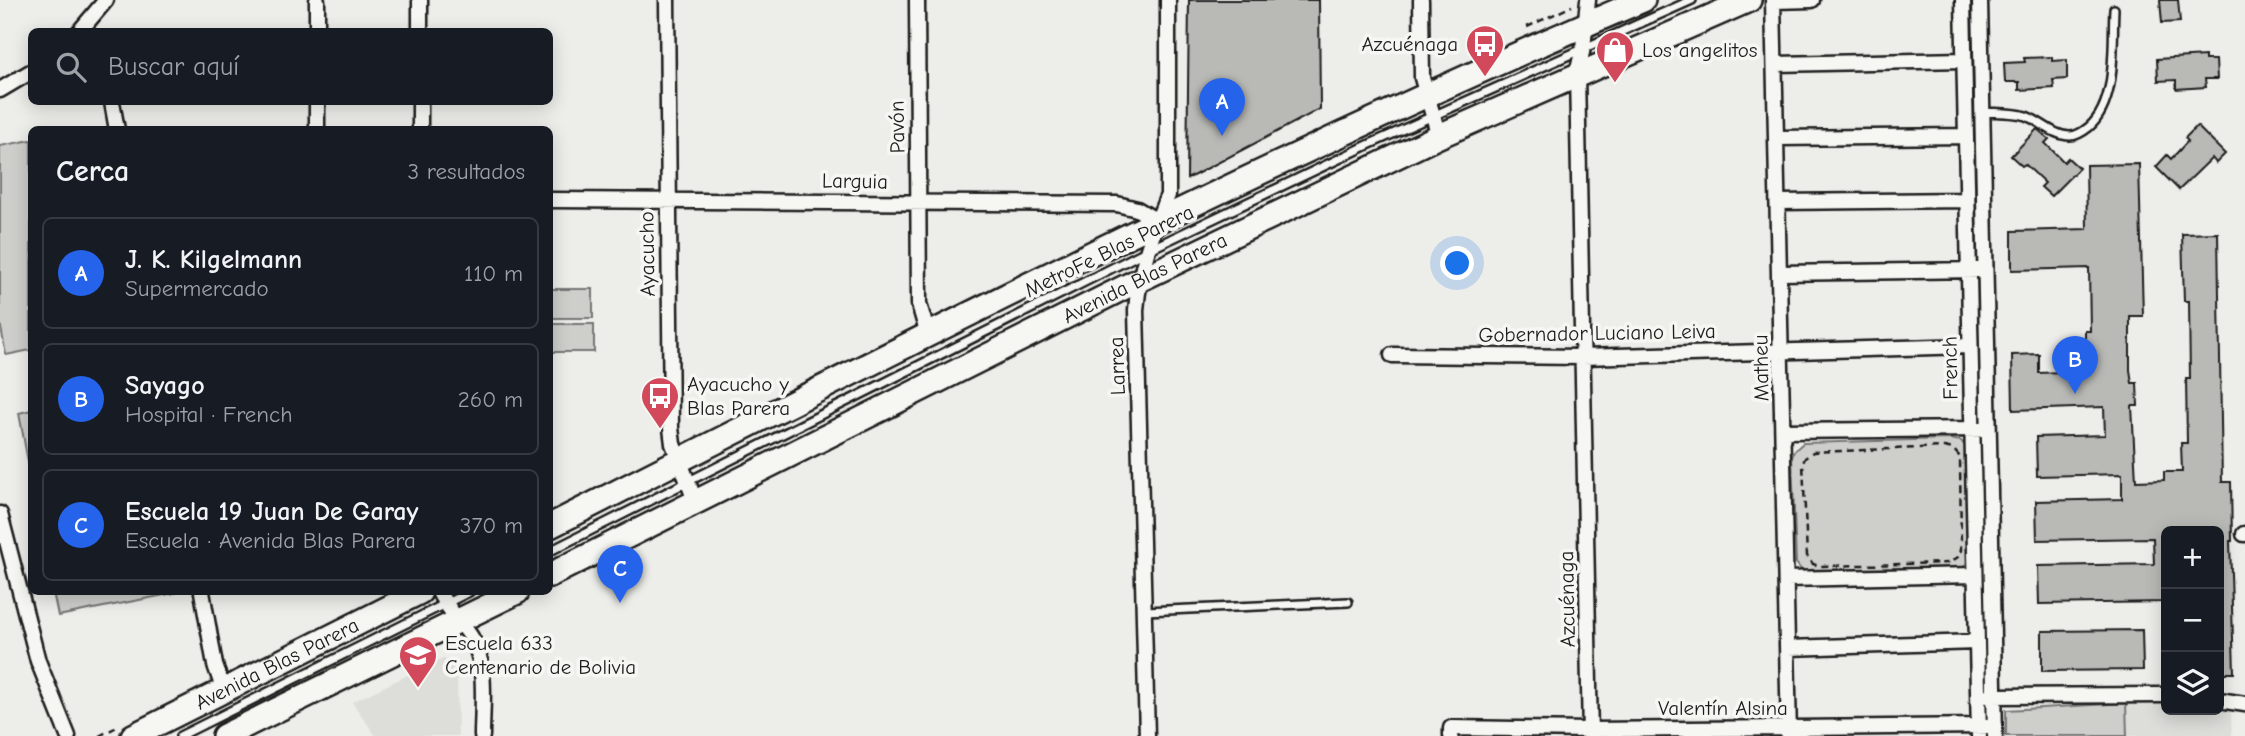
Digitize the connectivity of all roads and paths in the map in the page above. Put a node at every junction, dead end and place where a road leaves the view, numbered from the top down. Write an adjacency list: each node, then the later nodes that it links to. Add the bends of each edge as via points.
1 (106, 0): 17 (street)
2 (317, 0): 21 (street)
3 (420, 0): 22 (street)
4 (667, 0): 40 (street, Ayacucho)
5 (917, 0): 43 (street, Pavón)
6 (1168, 0): 44 (street, Larrea, via 1168,195)
7 (1421, 0): 33 (street, via 1422,78)
8 (1588, 0): 18 (street, Azcuénaga)
9 (1643, 0): 18 (main road, Avenida Blas Parera)
10 (1692, 0): 23 (lane, MetroFe Blas Parera)
11 (1749, 0): 27 (main road, Avenida Blas Parera)
12 (1812, 0): 15 (street)
13 (1963, 0): 24 (street, French)
14 (1980, 0): 32 (street, French)
15 (1774, 1): 25 (street, Matheu)
16 (2114, 9): 32 (lane, via 2109,90 2104,108 2083,132 2059,134 2023,115)
17 (94, 15): 19 (street); 20 (street)
18 (1585, 24): 23 (street, Azcuénaga); 33 (main road, Avenida Blas Parera)
19 (83, 28)
20 (98, 28)
21 (317, 28)
22 (420, 28)
23 (1583, 48): 27 (street, Azcuénaga); 33 (lane, MetroFe Blas Parera)
24 (1964, 60): 25 (street); 37 (street, French)
25 (1776, 64): 38 (street, Matheu)
26 (28, 73): 28 (street)
27 (1577, 74): 33 (main road, Avenida Blas Parera); 54 (street, Azcuénaga)
28 (0, 90)
29 (113, 105): 34 (street)
30 (317, 105): 35 (street)
31 (420, 105): 36 (street)
32 (1982, 112): 46 (street, French)
33 (1433, 116): 44 (main road, Avenida Blas Parera); 45 (lane, MetroFe Blas Parera); 49 (main road, Avenida Blas Parera)
34 (116, 126)
35 (317, 126)
36 (420, 126)
37 (1966, 136): 38 (street); 41 (street, French)
38 (1777, 138): 42 (street, Matheu)
39 (553, 200): 40 (street, Larguia)
40 (667, 200): 43 (street, Larguia); 59 (street, Ayacucho, via 671,428)
41 (1967, 200): 42 (street); 47 (street, French)
42 (1779, 202): 48 (street, Matheu)
43 (919, 203): 44 (street, Larguia, via 1117,204); 50 (street, Pavón, via 919,304)
44 (1157, 220): 45 (street, Larrea); 50 (main road, Avenida Blas Parera)
45 (1148, 250): 49 (street, Larrea); 59 (lane, MetroFe Blas Parera)
46 (1984, 270): 47 (street); 55 (street, French)
47 (1969, 271): 48 (street); 51 (street, French)
48 (1780, 273): 52 (street, Matheu)
49 (1139, 280): 60 (main road, Avenida Blas Parera); 73 (street, Larrea, via 1136,310)
50 (929, 335): 59 (main road, Avenida Blas Parera)
51 (1970, 346): 52 (street, Gobernador Luciano Leiva); 56 (street, French)
52 (1782, 351): 54 (street, Gobernador Luciano Leiva); 57 (street, Matheu)
53 (1392, 355): 54 (street, Gobernador Luciano Leiva)
54 (1583, 357): 86 (street, Azcuénaga)
55 (1988, 428): 56 (street); 79 (street, French)
56 (1972, 429): 57 (street); 65 (street, French)
57 (1783, 431): 66 (street, Matheu)
58 (1944, 447): 58 (path, via 1960,457 1958,557 1949,563 1813,564 1807,556 1805,458 1814,452)
59 (683, 471): 60 (street, Ayacucho); 62 (main road, Avenida Blas Parera); 63 (lane, MetroFe Blas Parera)
60 (696, 503): 64 (main road, Avenida Blas Parera)
61 (0, 514): 87 (street, via 38,661)
62 (553, 525)
63 (553, 549)
64 (553, 574)
65 (1976, 575): 66 (street); 74 (street, French)
66 (1786, 579): 75 (street, Matheu)
67 (203, 595): 76 (street)
68 (414, 595): 76 (main road, Avenida Blas Parera)
69 (464, 595): 72 (lane)
70 (501, 595): 72 (main road, Avenida Blas Parera)
71 (1349, 602): 73 (lane)
72 (447, 605): 89 (lane); 90 (main road, Avenida Blas Parera); 91 (street, via 477,649)
73 (1145, 611): 92 (street, Larrea)
74 (1977, 642): 75 (street); 78 (street, French)
75 (1788, 648): 85 (street, Matheu)
76 (224, 691): 88 (main road, Avenida Blas Parera)
77 (2161, 695): 79 (street)
78 (1978, 696): 79 (street); 82 (street, French)
79 (1994, 696): 83 (street, French)
80 (2224, 701): 81 (street)
81 (2245, 704)
82 (1979, 731): 83 (street, Valentín Alsina); 85 (street, Valentín Alsina)
83 (1995, 731)
84 (1451, 732): 86 (street, Valentín Alsina)
85 (1789, 732): 86 (street, Valentín Alsina)
86 (1590, 733)
87 (68, 736)
88 (133, 736)
89 (180, 736)
90 (224, 736)
91 (482, 736)
92 (1147, 736)

